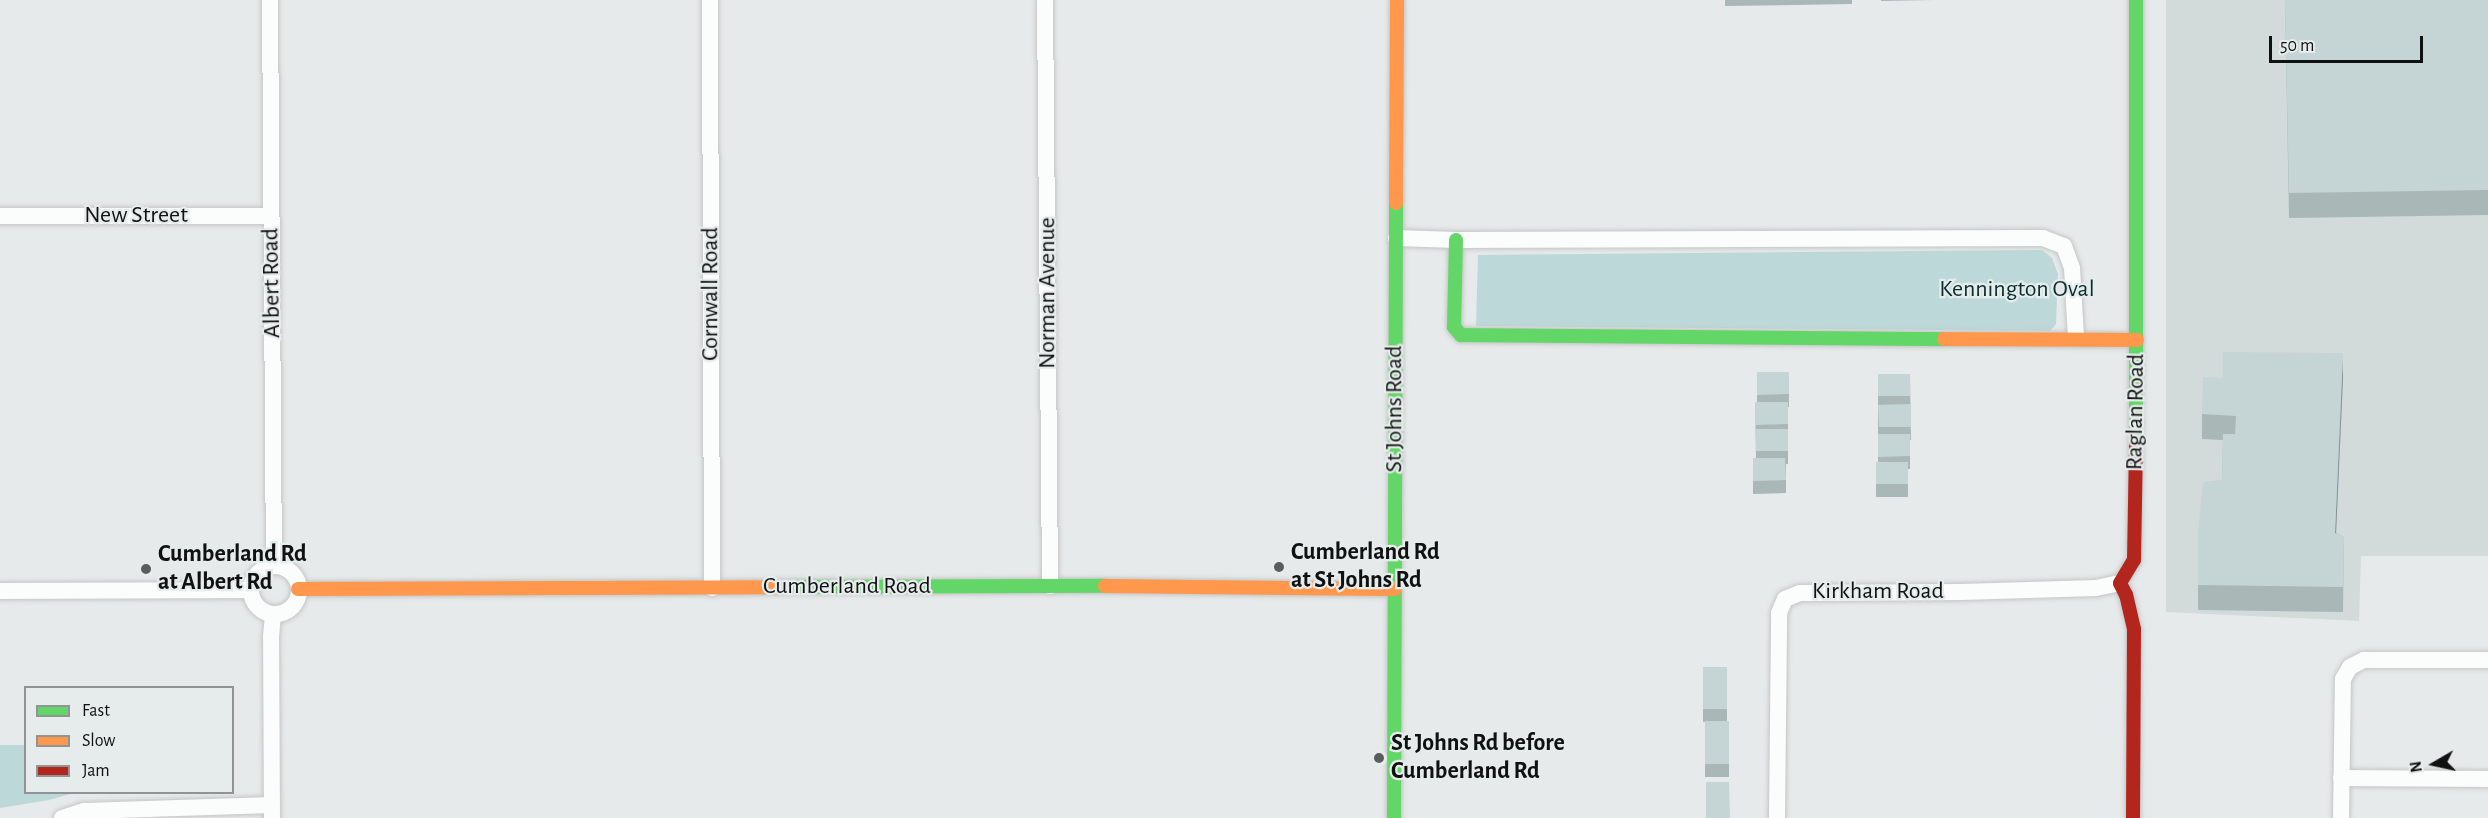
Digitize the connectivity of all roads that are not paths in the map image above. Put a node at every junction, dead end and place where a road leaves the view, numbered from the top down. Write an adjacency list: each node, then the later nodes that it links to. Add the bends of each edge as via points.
1 (270, 0): 7 (street, Albert Road)
2 (710, 0): 15 (street, Cornwall Road)
3 (1045, 0): 14 (street, Norman Avenue)
4 (1397, 0): 8 (street, St Johns Road)
5 (2136, 0): 11 (street, Raglan Road)
6 (0, 216): 7 (street, New Street)
7 (271, 216): 12 (street, Albert Road)
8 (1396, 238): 9 (street); 17 (street, St Johns Road)
9 (1456, 240): 10 (street, via 2043,238 2064,246 2072,267); 10 (street, via 1454,327 1461,335)
10 (2076, 338): 11 (street)
11 (2137, 340): 13 (street, Raglan Road, via 2134,560)
12 (274, 566): 16 (street, via 292,574); 18 (street, via 259,572)
13 (2120, 583): 27 (street, Kirkham Road, via 2096,588 1800,593 1785,599 1779,613); 28 (street, via 2127,595 2134,629)
14 (1050, 586): 15 (street, Cumberland Road); 17 (street, Cumberland Road)
15 (712, 588): 16 (street, Cumberland Road)
16 (298, 589): 20 (street, via 293,606)
17 (1395, 589): 26 (street, St Johns Road)
18 (250, 590): 19 (street); 20 (street, via 256,605)
19 (0, 591)
20 (273, 614): 24 (street)
21 (2488, 660): 22 (street, via 2364,660 2350,667 2343,679)
22 (2341, 778): 23 (street); 29 (street)
23 (2488, 779)
24 (272, 812): 25 (street, via 84,811)
25 (62, 818)
26 (1394, 818)
27 (1777, 818)
28 (2133, 818)
29 (2341, 818)

